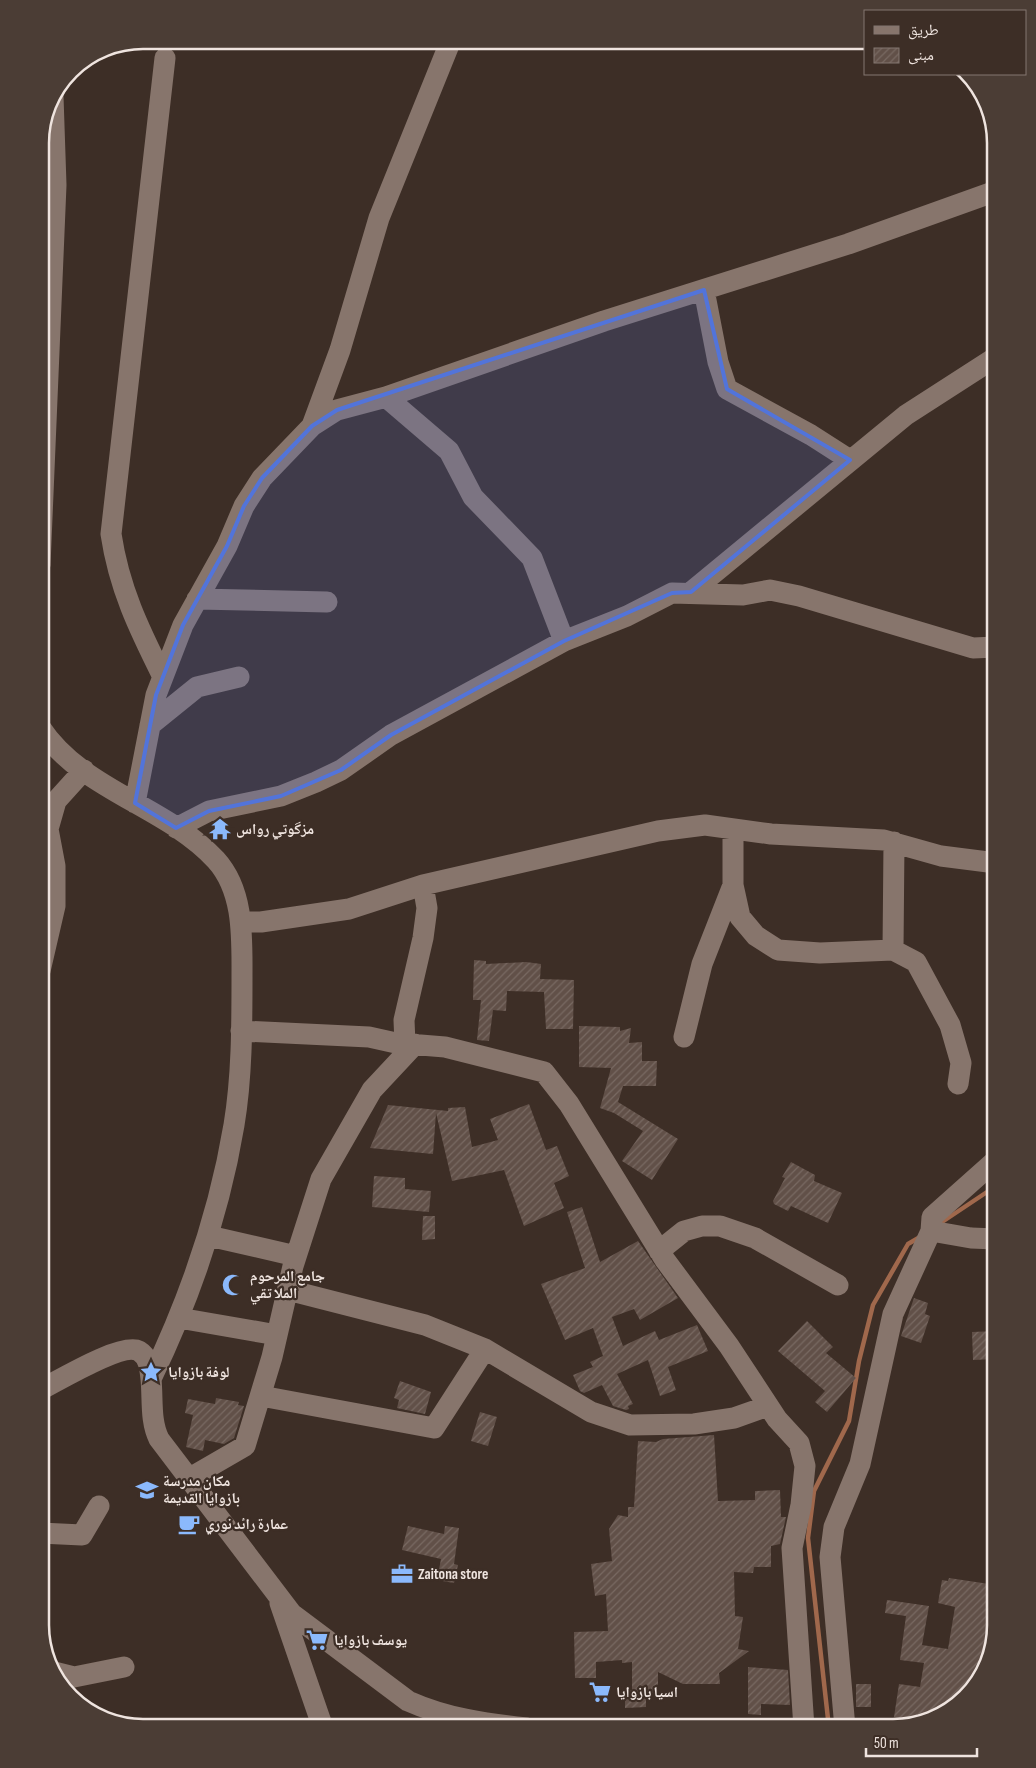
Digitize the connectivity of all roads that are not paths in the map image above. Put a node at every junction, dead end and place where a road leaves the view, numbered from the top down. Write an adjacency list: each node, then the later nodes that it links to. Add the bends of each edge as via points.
1 (447, 49): 9 (street, via 379,218 340,350)
2 (165, 58): 16 (street, via 111,534 116,566 129,608)
3 (54, 114): 6 (street, via 56,185)
4 (987, 194): 5 (street, via 848,244)
5 (704, 290): 8 (street, via 604,321); 10 (street, via 718,362 727,389)
6 (49, 351)
7 (987, 363): 10 (street, via 906,416)
8 (386, 397): 9 (street, via 337,410); 14 (street, via 449,451 473,498 532,558)
9 (312, 426): 12 (street, via 262,478 244,506 227,546)
10 (850, 460): 11 (street)
11 (691, 592): 14 (street, via 672,593 627,616); 15 (street, via 743,595 770,590 973,648)
12 (197, 599): 13 (street); 16 (street, via 182,625)
13 (327, 602)
14 (564, 641): 23 (street, via 391,735 341,770 281,796 209,810)
15 (987, 647)
16 (163, 677): 18 (street)
17 (239, 677): 18 (street, via 197,686)
18 (150, 725): 21 (street)
19 (49, 739): 20 (street, via 69,762)
20 (84, 770): 21 (street); 22 (street, via 56,801)
21 (135, 803): 23 (street)
22 (49, 818)
23 (176, 828): 30 (street, via 215,859 224,871 235,896)
24 (733, 829): 25 (street); 28 (street); 29 (street, via 705,825 658,831)
25 (894, 842): 27 (street, via 941,856); 32 (street)
26 (49, 847): 31 (street, via 55,866 56,906)
27 (987, 862)
28 (733, 885): 32 (street, via 740,917 756,936 778,950 820,953); 34 (street, via 702,964)
29 (423, 886): 30 (street, via 349,909); 35 (street, via 427,908 423,938 404,1020)
30 (240, 922): 33 (street, via 243,954)
31 (49, 934)
32 (893, 950): 36 (street, via 916,962 950,1025 961,1063)
33 (241, 1031): 35 (street, via 369,1037); 39 (street, via 234,1125)
34 (684, 1037)
35 (410, 1044): 41 (street, via 445,1047 544,1072 569,1104); 42 (street, via 372,1090 321,1179)
36 (958, 1084)
37 (987, 1168): 38 (street, via 932,1217)
38 (931, 1231): 40 (street); 61 (street, via 893,1314 860,1464 834,1527 830,1557)
39 (209, 1236): 42 (street); 45 (street)
40 (987, 1239)
41 (659, 1251): 43 (street, via 684,1231 720,1226 755,1238); 51 (street, via 729,1346)
42 (296, 1256): 44 (street)
43 (838, 1285)
44 (288, 1290): 46 (street); 47 (street, via 425,1326)
45 (179, 1318): 46 (street); 48 (street)
46 (278, 1335): 50 (street)
47 (485, 1349): 50 (street, via 434,1428); 51 (street, via 590,1412 630,1425 694,1424 734,1418)
48 (151, 1379): 49 (street, via 148,1361 140,1351 131,1350 115,1353); 52 (street, via 153,1428)
49 (49, 1386)
50 (261, 1396): 52 (street, via 245,1446)
51 (768, 1406): 60 (street, via 799,1443 804,1466 801,1505 792,1548)
52 (188, 1479): 55 (street)
53 (99, 1506): 54 (street, via 82,1534)
54 (49, 1533)
55 (279, 1599): 58 (street); 59 (street, via 292,1614 408,1701)
56 (124, 1667): 57 (street, via 74,1677)
57 (62, 1674)
58 (321, 1719)
59 (450, 1719)
60 (803, 1719)
61 (843, 1719)

